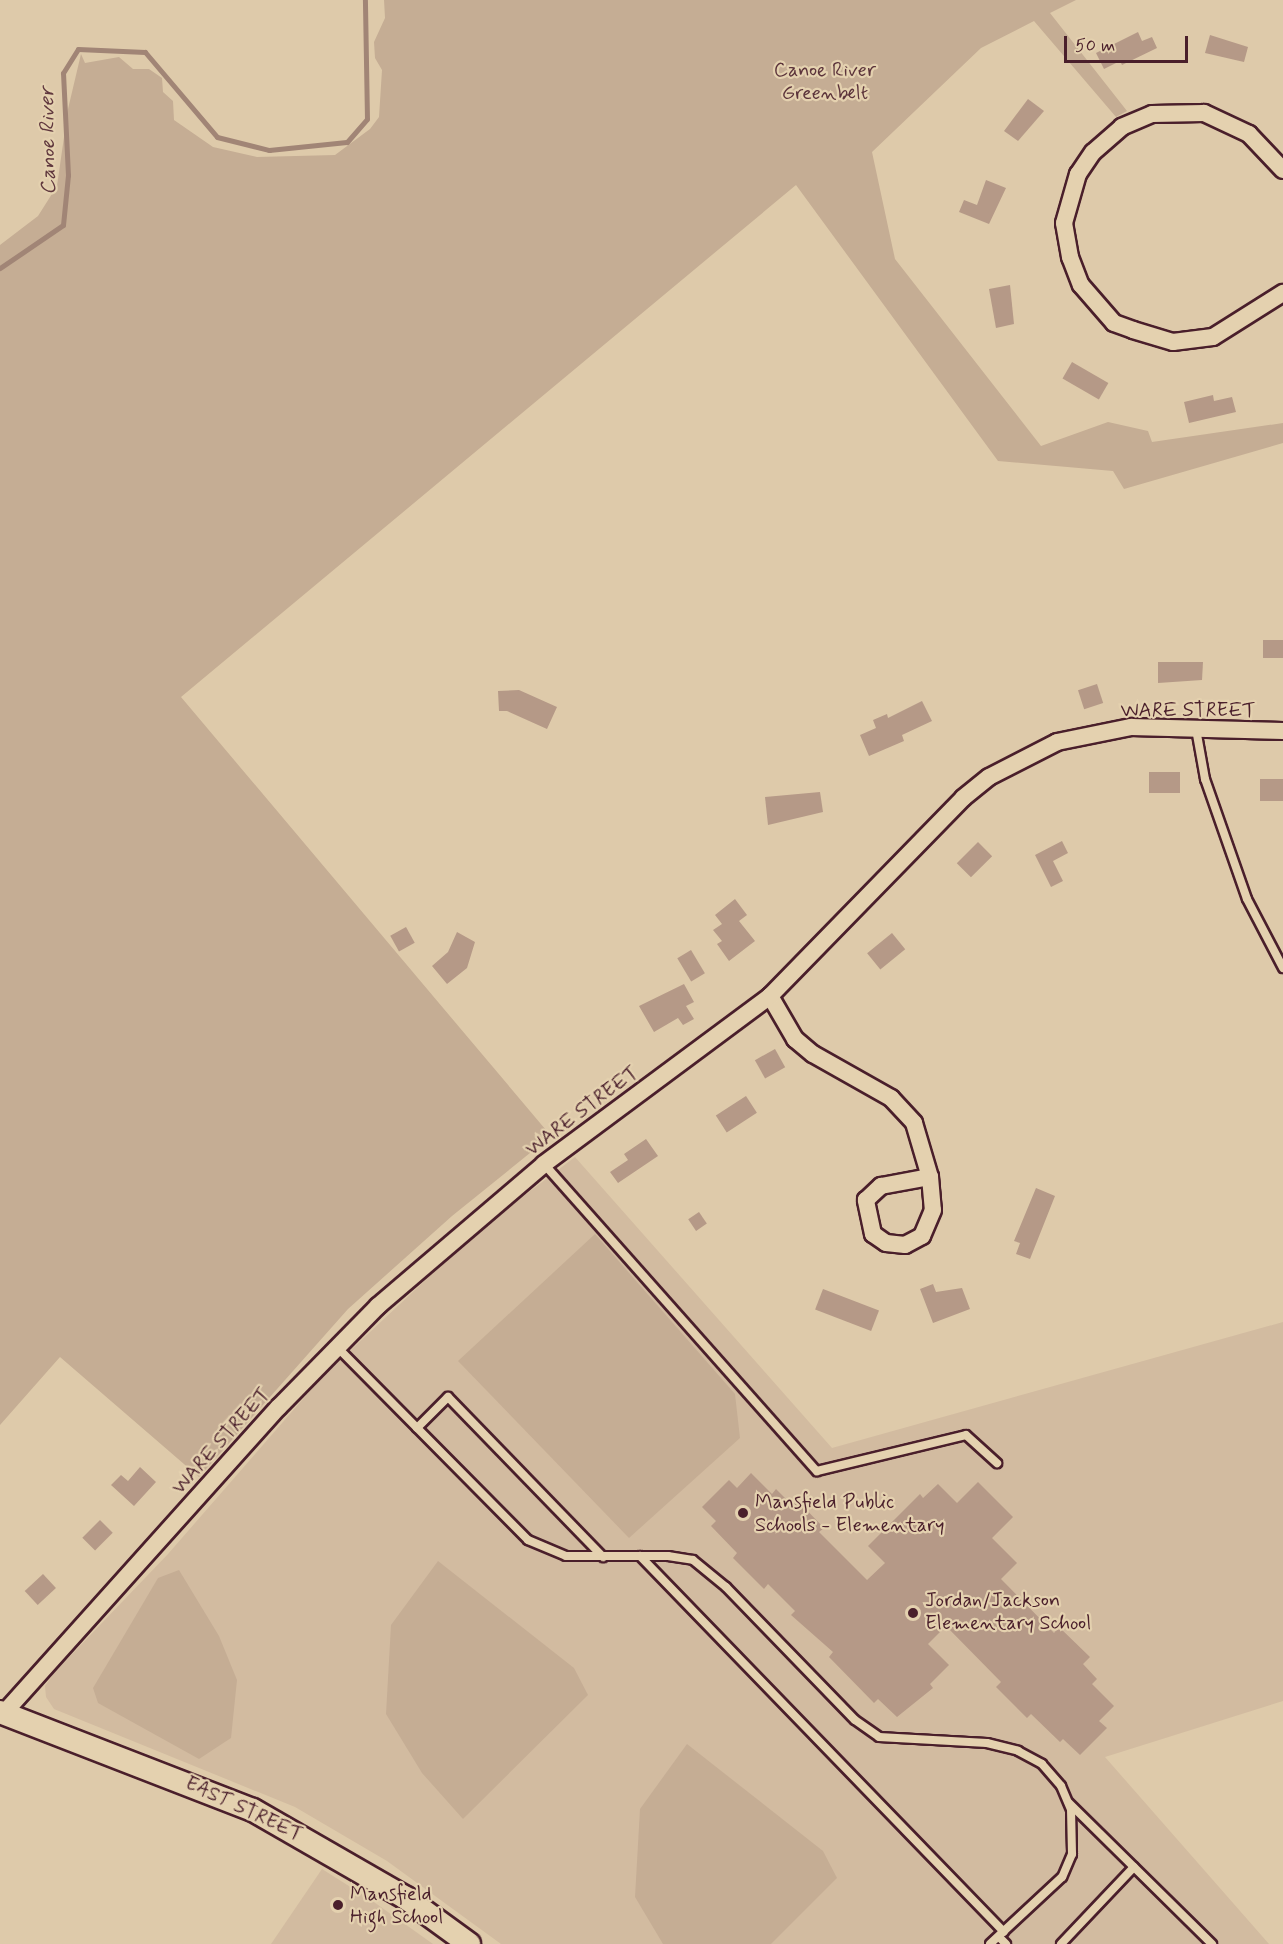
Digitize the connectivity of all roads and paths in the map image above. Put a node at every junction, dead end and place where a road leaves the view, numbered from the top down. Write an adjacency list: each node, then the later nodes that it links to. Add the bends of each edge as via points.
1 (1283, 170): 2 (street, via 1249,134 1204,113 1152,114 1122,127 1093,152 1078,174 1064,223 1070,257 1081,285 1114,323 1132,330 1173,342 1213,337)
2 (1283, 293)
3 (1196, 729): 4 (street, WARE STREET); 5 (lane, via 1205,779 1248,899); 6 (street, WARE STREET, via 1131,727 1094,733 1057,742 989,777 963,798)
4 (1283, 731)
5 (1283, 968)
6 (770, 996): 7 (street, WARE STREET); 8 (street, via 795,1039 813,1054 891,1098 915,1123)
7 (544, 1164): 9 (street, WARE STREET); 11 (lane, via 817,1472 966,1435)
8 (930, 1177): 8 (street, via 933,1210 922,1236 905,1245 886,1243 873,1234 866,1200 881,1186)
9 (336, 1346): 10 (lane); 14 (street, WARE STREET)
10 (417, 1428): 13 (lane, via 528,1540 566,1556); 13 (lane, via 448,1397)
11 (997, 1463)
12 (639, 1556): 13 (lane); 15 (lane, via 693,1560 726,1587 855,1720 879,1737 987,1743 1018,1750 1042,1764 1061,1786); 17 (lane)
13 (603, 1557)
14 (2, 1712): 18 (main road, EAST STREET, via 253,1810 406,1898)
15 (1068, 1802): 16 (lane); 17 (lane, via 1074,1831 1062,1877)
16 (1134, 1867): 21 (lane); 22 (lane)
17 (1004, 1932): 19 (lane); 20 (lane)
18 (469, 1944)
19 (990, 1944)
20 (1006, 1944)
21 (1060, 1944)
22 (1212, 1944)

